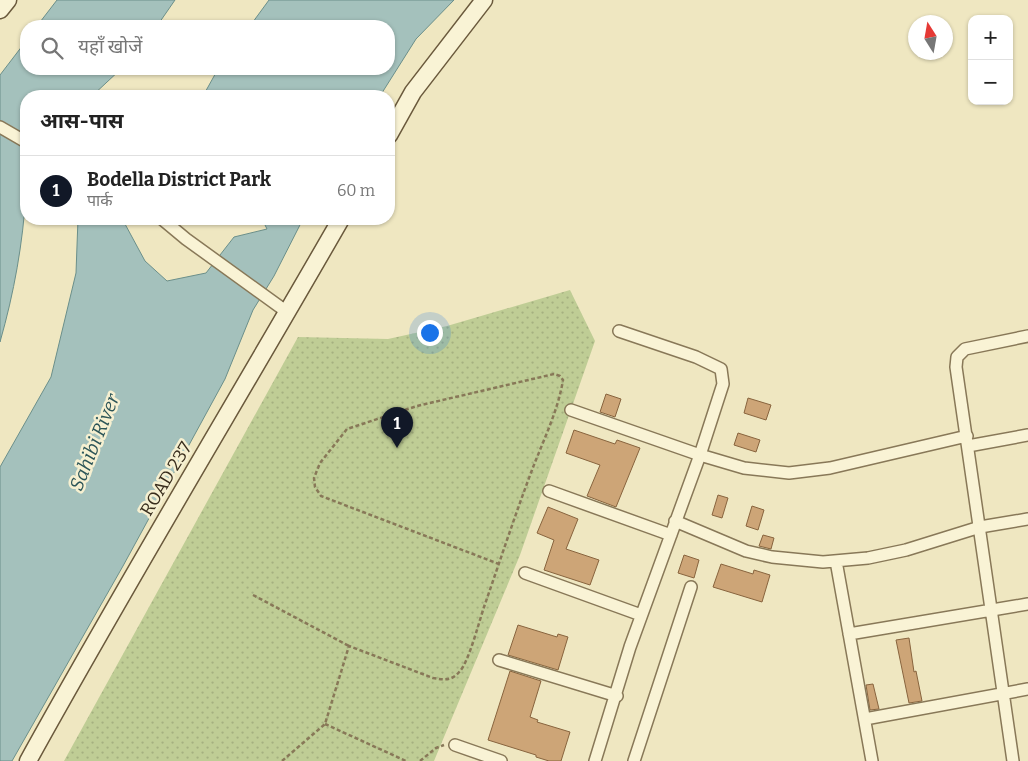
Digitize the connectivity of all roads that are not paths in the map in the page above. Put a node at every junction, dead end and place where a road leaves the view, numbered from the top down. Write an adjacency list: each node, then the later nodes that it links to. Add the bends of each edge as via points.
1 (8, 0): 3 (street)
2 (484, 0): 4 (street, via 414,92)
3 (0, 10)
4 (395, 125)
5 (0, 127): 6 (street)
6 (20, 139)
7 (169, 225): 9 (street)
8 (338, 225): 9 (street, ROAD 237)
9 (287, 312): 35 (street, ROAD 237, via 130,578)
10 (619, 331): 15 (street, via 696,357 721,369 723,384)
11 (1028, 336): 14 (street, via 965,349 957,357)
12 (571, 410): 15 (street)
13 (1028, 435): 14 (street)
14 (968, 441): 15 (street, via 789,474 744,468); 19 (street)
15 (700, 455): 18 (street)
16 (549, 491): 20 (street)
17 (1028, 518): 19 (street)
18 (675, 521): 20 (street); 21 (street, via 746,551 772,557)
19 (980, 527): 21 (street, via 906,550); 25 (street)
20 (671, 535): 26 (street)
21 (836, 561): 27 (street)
22 (525, 573): 26 (street)
23 (691, 587): 37 (street)
24 (1028, 604): 25 (street)
25 (992, 610): 27 (street); 30 (street)
26 (642, 615): 31 (street)
27 (849, 634): 32 (street)
28 (499, 660): 31 (street)
29 (1028, 689): 30 (street)
30 (1003, 694): 32 (street); 39 (street)
31 (616, 696): 36 (street)
32 (865, 719): 38 (street)
33 (455, 745): 34 (street)
34 (497, 760)
35 (28, 761)
36 (595, 761)
37 (634, 761)
38 (872, 761)
39 (1012, 761)

